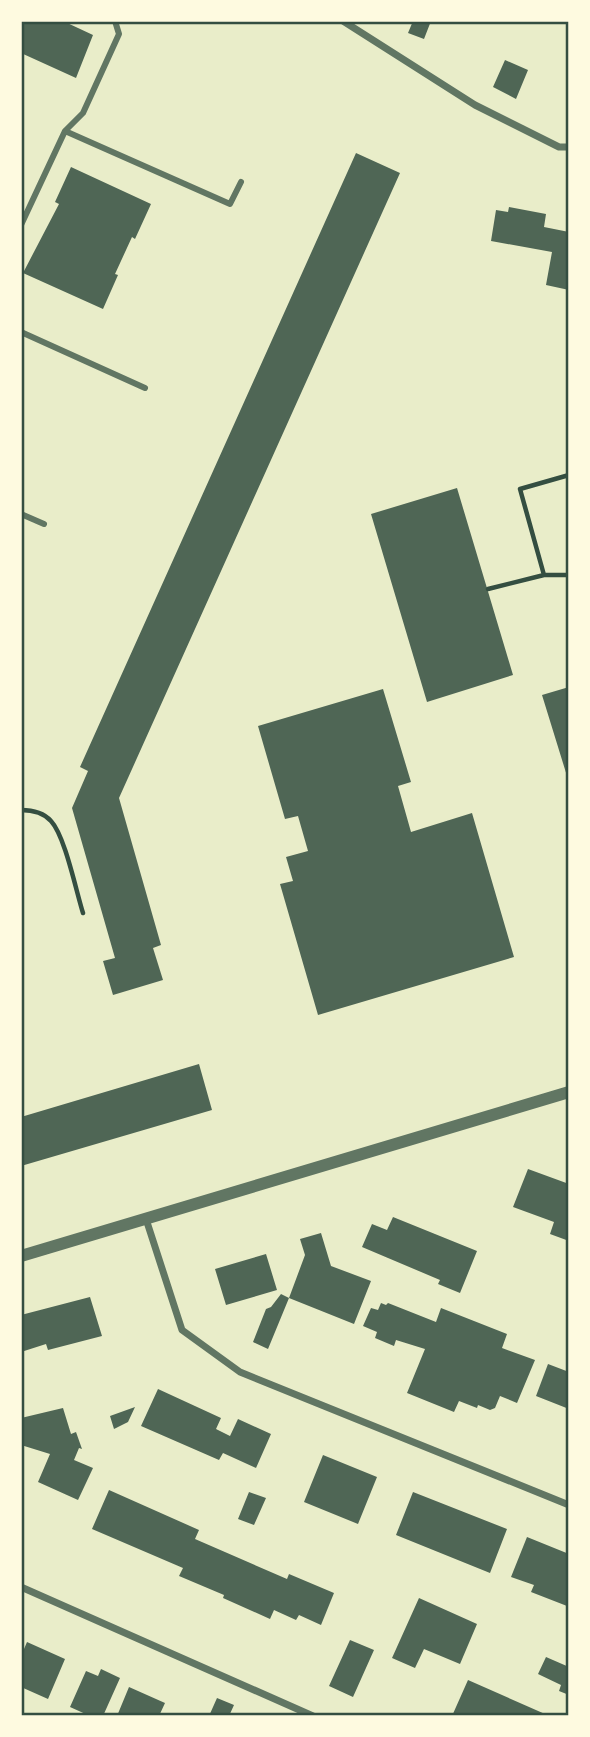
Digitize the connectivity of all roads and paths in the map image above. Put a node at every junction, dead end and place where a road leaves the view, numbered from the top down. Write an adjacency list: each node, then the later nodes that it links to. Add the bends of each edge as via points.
1 (115, 21): 3 (street, via 119,34 114,45 83,113)
2 (343, 21): 4 (street, via 475,105 559,147)
3 (65, 131): 5 (street, via 230,204); 6 (street)
4 (569, 147)
5 (241, 182)
6 (21, 225)
7 (21, 332): 8 (street)
8 (145, 388)
9 (569, 475): 12 (path, via 520,489)
10 (21, 514): 11 (street)
11 (44, 524)
12 (544, 575): 13 (path); 14 (path)
13 (569, 575)
14 (488, 589)
15 (21, 810): 16 (path, via 36,811 54,824)
16 (83, 913)
17 (569, 1092): 18 (street)
18 (146, 1219): 19 (street); 20 (street, via 182,1330 240,1372)
19 (21, 1256)
20 (569, 1505)
21 (21, 1587): 22 (street)
22 (313, 1716)

